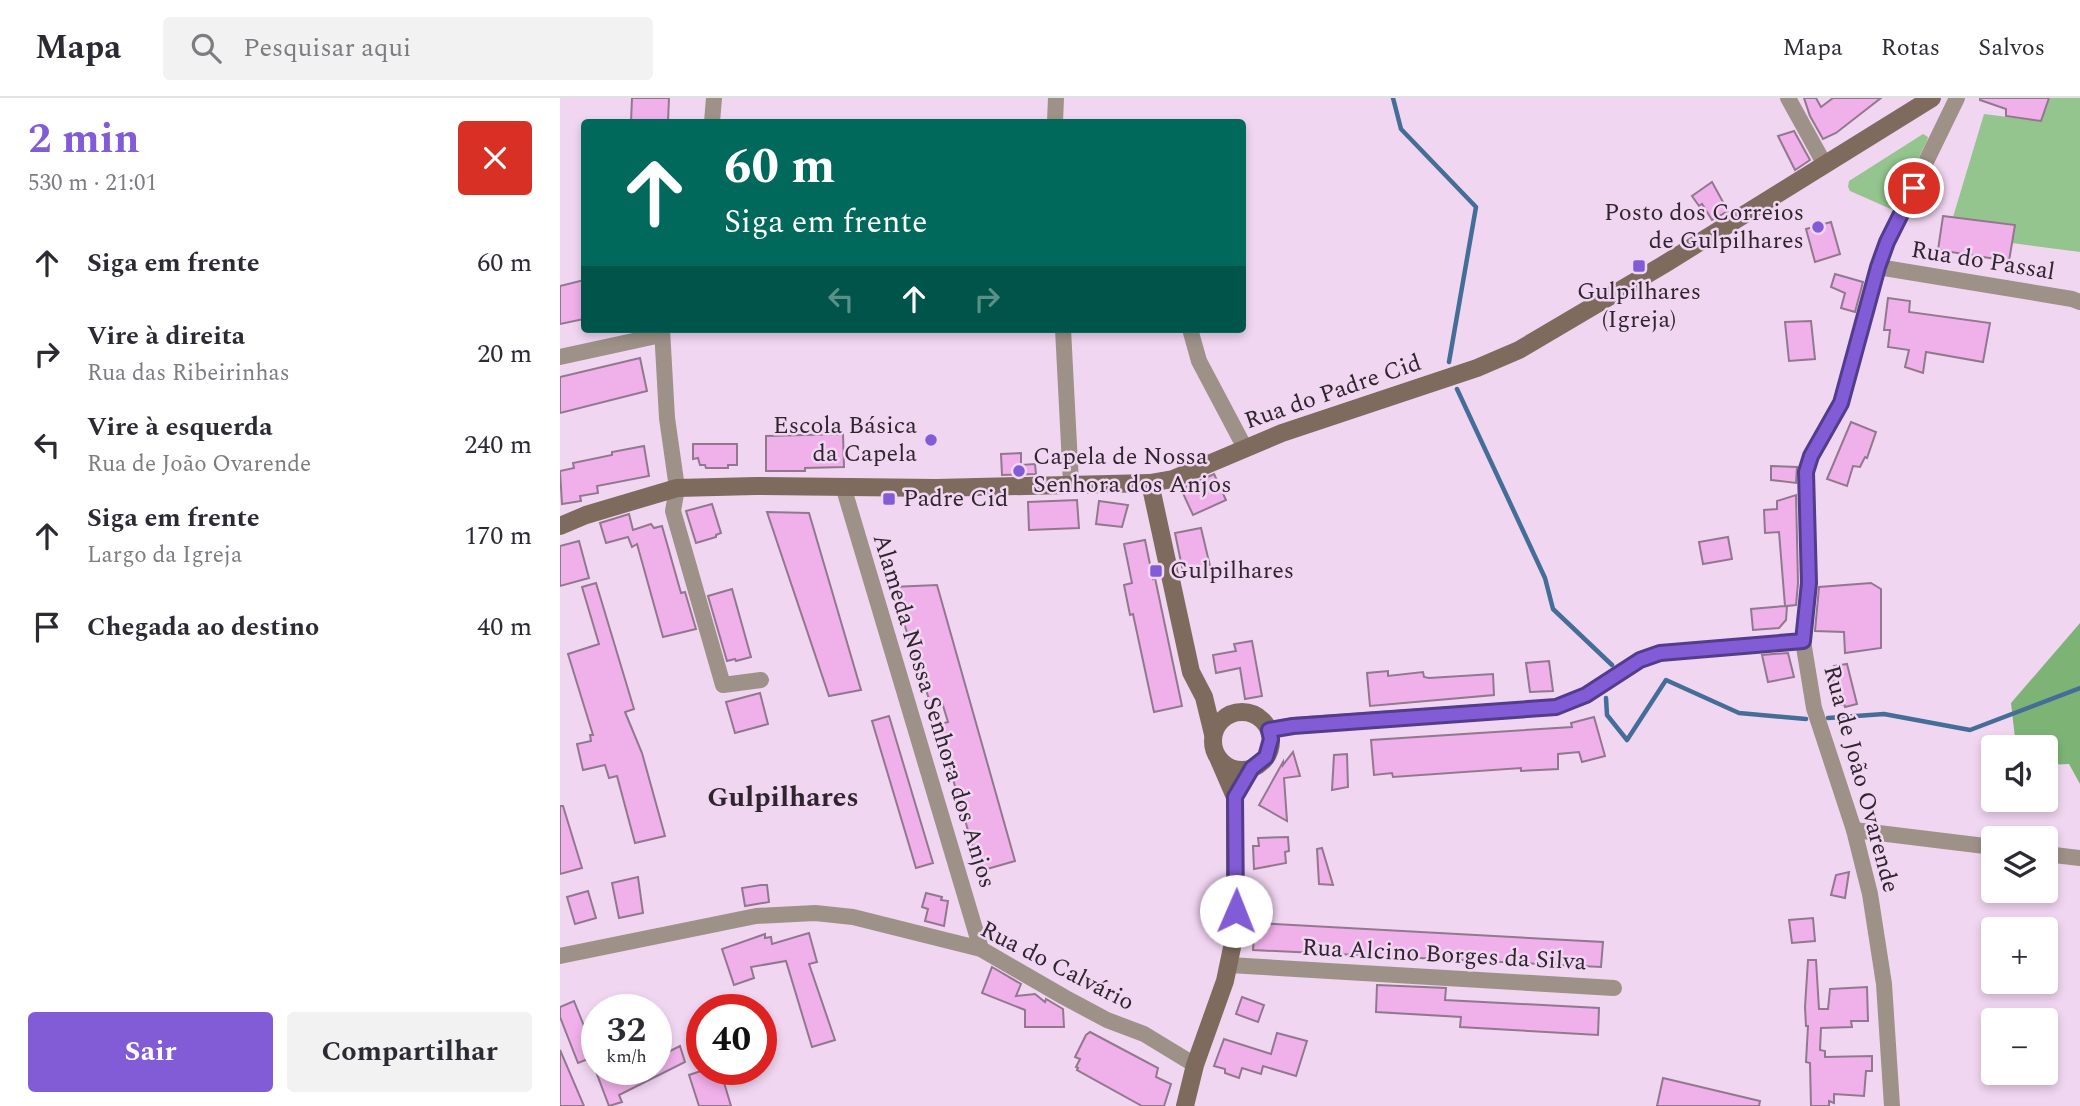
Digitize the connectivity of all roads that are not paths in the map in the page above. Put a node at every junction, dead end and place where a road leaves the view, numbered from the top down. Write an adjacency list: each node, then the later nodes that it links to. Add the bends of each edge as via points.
1 (714, 98): 6 (street)
2 (1056, 98): 7 (street)
3 (1788, 98): 8 (street)
4 (1932, 98): 8 (street, Rua do Padre Cid)
5 (1957, 98): 9 (street, Rua de João Ovarende)
6 (712, 119)
7 (1055, 119)
8 (1825, 165): 16 (street, Rua do Padre Cid, via 1519,350)
9 (1878, 267): 10 (street, Rua do Passal); 22 (street, Rua de João Ovarende, via 1841,403 1806,472 1809,583)
10 (2080, 302)
11 (657, 333): 15 (street)
12 (661, 333): 20 (street)
13 (1063, 333): 17 (street)
14 (1191, 333): 16 (street, via 1199,361)
15 (560, 357)
16 (1245, 448): 18 (street, Rua do Padre Cid)
17 (1071, 484): 18 (street, Rua do Padre Cid); 19 (street, Rua do Padre Cid)
18 (1150, 484): 24 (street, via 1191,672)
19 (843, 486): 20 (street, Rua do Padre Cid); 35 (street, Alameda Nossa Senhora dos Anjos)
20 (677, 488): 21 (street, Rua do Padre Cid); 23 (street, via 673,511 723,685)
21 (560, 526)
22 (1803, 641): 26 (street, via 1660,653 1556,707); 31 (street, Rua de João Ovarende, via 1814,708)
23 (761, 680)
24 (1204, 697): 25 (street); 27 (street)
25 (1240, 712): 26 (street, via 1257,716); 27 (street, via 1223,719)
26 (1269, 730): 29 (street, via 1266,757)
27 (1213, 734): 28 (street)
28 (1219, 760): 29 (street, via 1234,769); 30 (street)
29 (1252, 768): 30 (street)
30 (1235, 797): 37 (street, via 1235,933)
31 (1854, 830): 32 (street); 41 (street, Rua de João Ovarende, via 1884,984)
32 (1981, 846)
33 (2058, 855): 34 (street)
34 (2080, 858)
35 (981, 949): 36 (street, Rua do Calvário, via 887,924 815,913 757,916); 39 (street, Rua do Calvário)
36 (560, 956)
37 (1229, 965): 38 (street, Rua Alcino Borges da Silva); 39 (street)
38 (1614, 988)
39 (1195, 1065): 40 (street)
40 (1185, 1106)
41 (1892, 1106)

